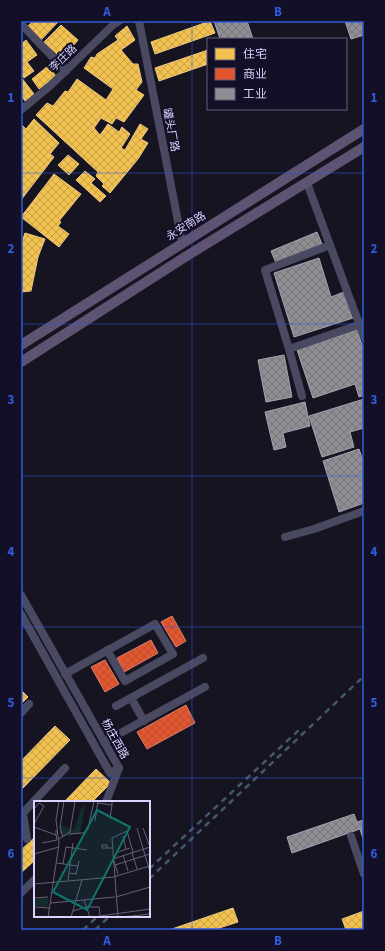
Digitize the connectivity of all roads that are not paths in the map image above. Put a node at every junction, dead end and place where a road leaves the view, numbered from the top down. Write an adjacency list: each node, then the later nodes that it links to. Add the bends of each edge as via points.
1 (119, 21): 4 (street, 李庄路)
2 (139, 21): 9 (street, 罐头厂路)
3 (22, 23): 4 (street)
4 (66, 71): 5 (street, 李庄路)
5 (21, 110)
6 (364, 129): 9 (main road, 永安南路)
7 (364, 147): 8 (main road)
8 (306, 182): 10 (street); 15 (main road)
9 (182, 242): 13 (main road, 永安南路)
10 (330, 244): 11 (street); 14 (street, via 265,270)
11 (362, 324): 12 (street); 14 (street)
12 (364, 337)
13 (21, 344)
14 (289, 349): 16 (street)
15 (21, 362)
16 (302, 396)
17 (364, 511): 18 (street)
18 (285, 537)
19 (21, 595): 23 (street, 杨庄西路)
20 (21, 614): 32 (street, 杨庄西路, via 110,773)
21 (107, 650): 21 (street, via 155,624 173,654 125,681); 23 (street)
22 (203, 658): 25 (street)
23 (65, 674): 30 (street, 杨庄西路)
24 (205, 687): 29 (street)
25 (131, 698): 27 (street); 29 (street)
26 (29, 704): 28 (street)
27 (116, 706)
28 (21, 713)
29 (144, 720): 30 (street)
30 (104, 742): 32 (street, 杨庄西路)
31 (65, 768): 34 (street)
32 (119, 768): 33 (street)
33 (106, 801)
34 (22, 813): 36 (street)
35 (351, 836): 37 (street)
36 (27, 839)
37 (364, 874)
38 (34, 880): 39 (street)
39 (21, 893)

